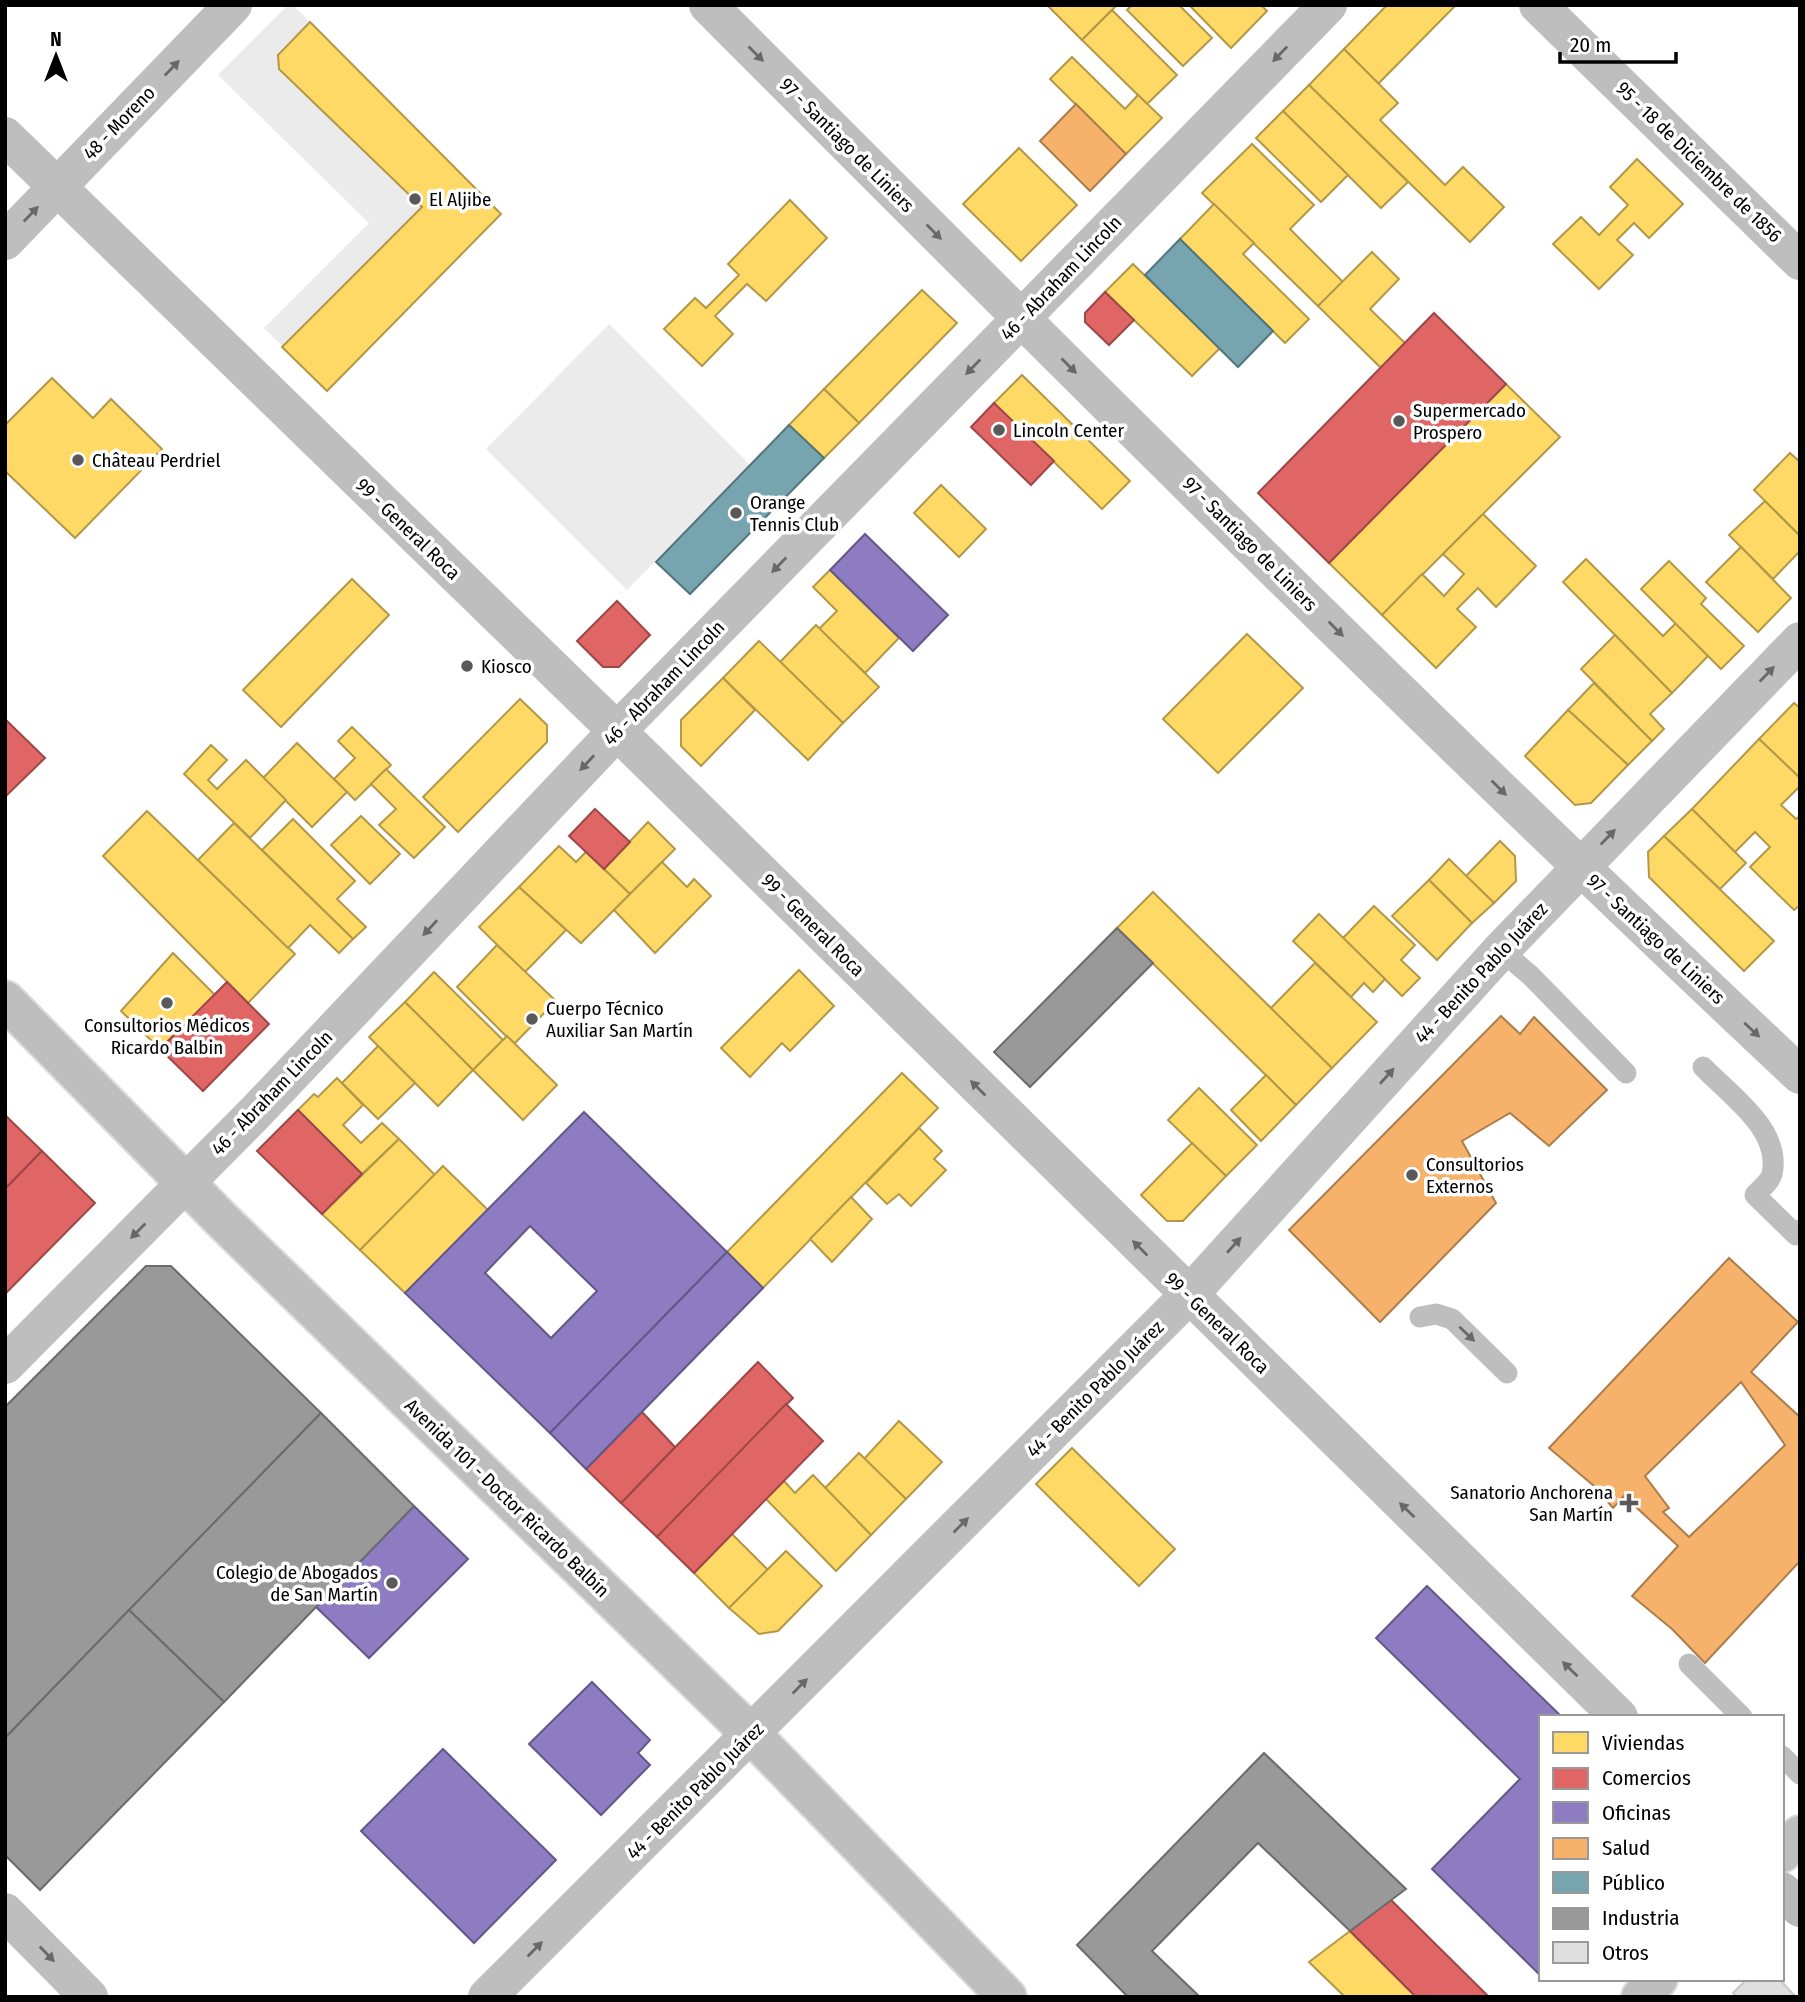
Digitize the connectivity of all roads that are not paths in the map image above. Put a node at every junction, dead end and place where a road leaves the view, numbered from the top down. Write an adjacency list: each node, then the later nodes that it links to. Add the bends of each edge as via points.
1 (233, 5): 6 (street, 48 - Moreno, one-way to 1)
2 (708, 5): 9 (street, 97 - Santiago de Liniers, one-way to 9)
3 (1328, 5): 9 (street, 46 - Abraham Lincoln, one-way to 9)
4 (1538, 5): 8 (street, 95 - 18 de Diciembre de 1856)
5 (5, 136): 6 (street, 99 - General Roca)
6 (57, 187): 7 (street, 48 - Moreno, one-way to 6); 11 (street, 99 - General Roca)
7 (5, 241)
8 (1800, 261)
9 (1021, 318): 11 (street, 46 - Abraham Lincoln, one-way to 11); 12 (street, 97 - Santiago de Liniers, one-way to 12)
10 (1800, 641): 12 (street, 44 - Benito Pablo Juárez, one-way to 10)
11 (617, 731): 18 (street, 46 - Abraham Lincoln, one-way to 18); 20 (street, 99 - General Roca, one-way to 11)
12 (1579, 867): 13 (street, 44 - Benito Pablo Juárez); 17 (street, 97 - Santiago de Liniers, one-way to 17)
13 (1501, 950): 16 (lane); 20 (street, 44 - Benito Pablo Juárez, one-way to 13)
14 (5, 1000): 18 (street, Avenida 101 - Doctor Ricardo Balbín)
15 (1703, 1067): 19 (lane, via 1761,1126 1774,1151 1772,1177 1755,1195)
16 (1626, 1073)
17 (1800, 1074)
18 (186, 1182): 22 (street, 46 - Abraham Lincoln, one-way to 22); 27 (street, Avenida 101 - Doctor Ricardo Balbín)
19 (1798, 1235)
20 (1189, 1295): 25 (street, 99 - General Roca, one-way to 20); 27 (street, 44 - Benito Pablo Juárez, one-way to 20)
21 (1420, 1317): 23 (lane, one-way to 23, via 1436,1314 1452,1319)
22 (5, 1365)
23 (1507, 1373)
24 (1689, 1664): 26 (lane)
25 (1617, 1715)
26 (1740, 1715)
27 (752, 1735): 37 (street, 44 - Benito Pablo Juárez, one-way to 27); 38 (street, Avenida 101 - Doctor Ricardo Balbín)
28 (1784, 1758): 29 (lane)
29 (1800, 1774)
30 (1800, 1836): 31 (street)
31 (1784, 1851)
32 (1784, 1893): 33 (street)
33 (1800, 1908)
34 (5, 1912): 36 (street, one-way to 36)
35 (1656, 1981): 39 (street)
36 (89, 1997)
37 (487, 1997)
38 (1007, 1997)
39 (1641, 1997)

